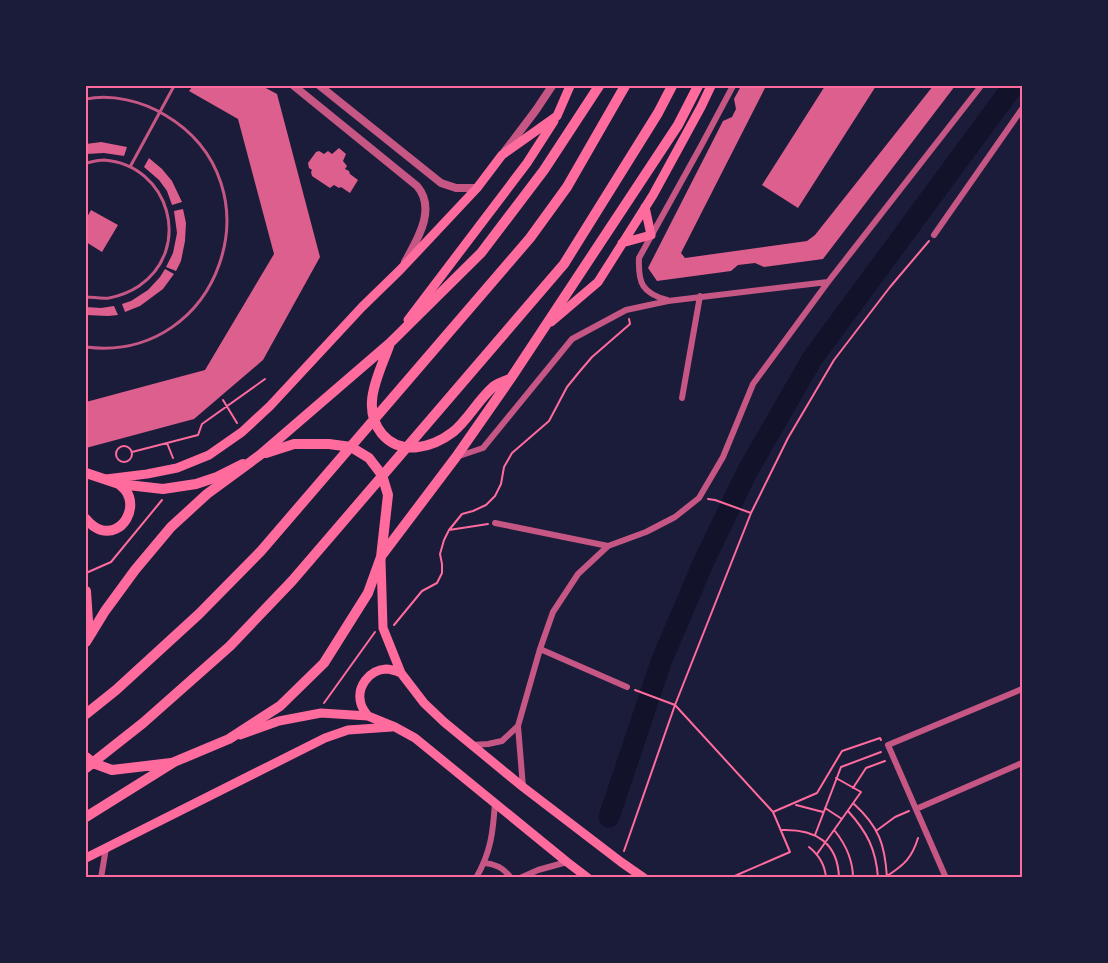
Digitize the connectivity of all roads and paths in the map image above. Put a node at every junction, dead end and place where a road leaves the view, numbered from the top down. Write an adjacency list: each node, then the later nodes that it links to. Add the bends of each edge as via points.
1 (174, 86): 16 (lane)
2 (294, 86): 22 (street)
3 (322, 86): 21 (street)
4 (552, 86): 18 (street)
5 (570, 86): 17 (main road)
6 (576, 86): 17 (main road)
7 (599, 86): 35 (main road, via 544,170 481,253)
8 (625, 86): 69 (main road, via 567,187 530,238 261,551 199,615)
9 (672, 86): 80 (main road, via 564,264 351,513 230,646)
10 (698, 86): 34 (main road, via 678,125)
11 (711, 86): 24 (main road)
12 (733, 86): 25 (street)
13 (981, 86): 29 (street)
14 (86, 99): 16 (lane, via 125,100)
15 (1023, 109): 26 (street)
16 (160, 112): 20 (lane); 36 (lane, via 198,142 216,171 226,212 223,255 205,293 175,324 128,345)
17 (557, 116): 18 (main road); 35 (main road, via 527,163)
18 (502, 155): 23 (main road)
19 (86, 163): 20 (lane, via 103,160)
20 (130, 167): 31 (lane, via 160,194 168,215 169,238 162,260 148,279 130,292 108,298)
21 (429, 175): 22 (street, via 426,188); 23 (street, via 456,188)
22 (417, 186): 28 (street, via 425,201 425,213 419,236)
23 (477, 188): 28 (main road)
24 (645, 207): 25 (main road); 27 (main road)
25 (651, 235): 27 (main road); 32 (street, via 639,258 638,273 645,289)
26 (934, 235): 53 (path, via 834,360)
27 (622, 243): 34 (main road, via 598,282)
28 (400, 270): 42 (main road)
29 (828, 282): 30 (street); 57 (street, via 753,384 723,457 699,498 675,517)
30 (700, 296): 32 (street); 39 (street)
31 (86, 297)
32 (668, 301): 33 (street)
33 (626, 310): 46 (street, via 572,339 483,448); 56 (path, via 630,324 592,357 567,387 549,421 512,453 495,496 486,505 462,514)
34 (544, 327): 37 (main road)
35 (390, 343): 37 (main road, via 373,391 372,416 385,437 407,448 432,445 453,432 495,386); 45 (main road)
36 (86, 347)
37 (511, 378): 46 (main road)
38 (264, 379): 41 (path)
39 (682, 398)
40 (223, 400): 41 (path)
41 (227, 406): 42 (path); 43 (path, via 202,424 198,435)
42 (242, 432): 47 (main road)
43 (167, 443): 44 (path); 47 (path)
44 (132, 452): 44 (path, via 121,446 117,459 125,462)
45 (260, 455): 51 (main road, via 217,477); 58 (main road, via 294,444 329,444 351,447 369,458 382,475 388,495); 62 (main road, via 171,526)
46 (456, 457): 58 (main road)
47 (177, 468): 49 (main road)
48 (86, 473): 49 (main road)
49 (102, 479): 50 (main road)
50 (119, 484): 51 (main road); 54 (main road, via 130,501 129,515 123,524 104,531)
51 (163, 489): 59 (path, via 162,500 111,562)
52 (715, 500): 53 (path)
53 (749, 512): 67 (path)
54 (86, 519)
55 (495, 523): 56 (path); 57 (street)
56 (450, 530): 61 (path, via 440,554 442,573 437,583 422,591 393,626)
57 (608, 546): 63 (street, via 578,574 553,612)
58 (381, 557): 61 (main road); 73 (main road, via 368,593 324,663 280,706)
59 (86, 573)
60 (86, 591): 62 (main road)
61 (383, 628): 64 (main road); 68 (path, via 375,631)
62 (86, 639)
63 (540, 648): 65 (street); 71 (street)
64 (400, 673): 70 (main road, via 388,669 365,680 360,699); 74 (main road, via 424,703)
65 (627, 687): 67 (path)
66 (1023, 689): 75 (street, via 888,745)
67 (675, 705): 90 (path); 105 (path)
68 (321, 713): 70 (main road); 73 (main road, via 279,721)
69 (86, 714)
70 (368, 716): 72 (main road)
71 (518, 726): 74 (street, via 502,741); 82 (street)
72 (395, 727): 84 (main road, via 415,738); 101 (main road, via 348,730 325,738)
73 (229, 739): 78 (main road)
74 (471, 745): 82 (main road)
75 (887, 749): 77 (street); 81 (path, via 841,767); 90 (path, via 880,738 842,751 817,793)
76 (86, 757): 78 (main road, via 112,770)
77 (893, 758): 83 (path, via 866,768); 88 (street)
78 (174, 762): 92 (main road)
79 (1023, 763): 88 (street)
80 (86, 768)
81 (836, 778): 83 (path); 87 (path)
82 (523, 787): 105 (main road)
83 (853, 788): 85 (path, via 861,792)
84 (495, 803): 104 (main road); 106 (street, via 493,834)
85 (853, 803): 89 (path); 97 (path)
86 (796, 805): 91 (path)
87 (825, 808): 91 (path); 93 (path)
88 (916, 809): 94 (street); 97 (path, via 895,817)
89 (848, 811): 93 (path); 118 (path, via 868,837)
90 (773, 812): 114 (path, via 790,852)
91 (823, 812): 98 (path)
92 (86, 817)
93 (842, 819): 96 (path)
94 (923, 825): 107 (path, via 911,856); 119 (street)
95 (782, 830): 98 (path)
96 (834, 830): 99 (path); 117 (path, via 851,858)
97 (876, 831): 107 (path, via 887,860)
98 (815, 835): 99 (path)
99 (825, 842): 102 (path); 116 (path, via 834,854)
100 (809, 847): 102 (path)
101 (106, 848): 103 (main road); 108 (street)
102 (817, 854): 115 (path)
103 (86, 858)
104 (567, 862): 111 (street); 112 (main road)
105 (621, 862): 113 (main road)
106 (484, 864): 109 (street); 110 (street, via 497,865)
107 (887, 877)
108 (101, 878)
109 (476, 878)
110 (511, 878)
111 (520, 878)
112 (588, 878)
113 (645, 878)
114 (730, 878)
115 (826, 878)
116 (839, 878)
117 (853, 878)
118 (878, 878)
119 (946, 878)

